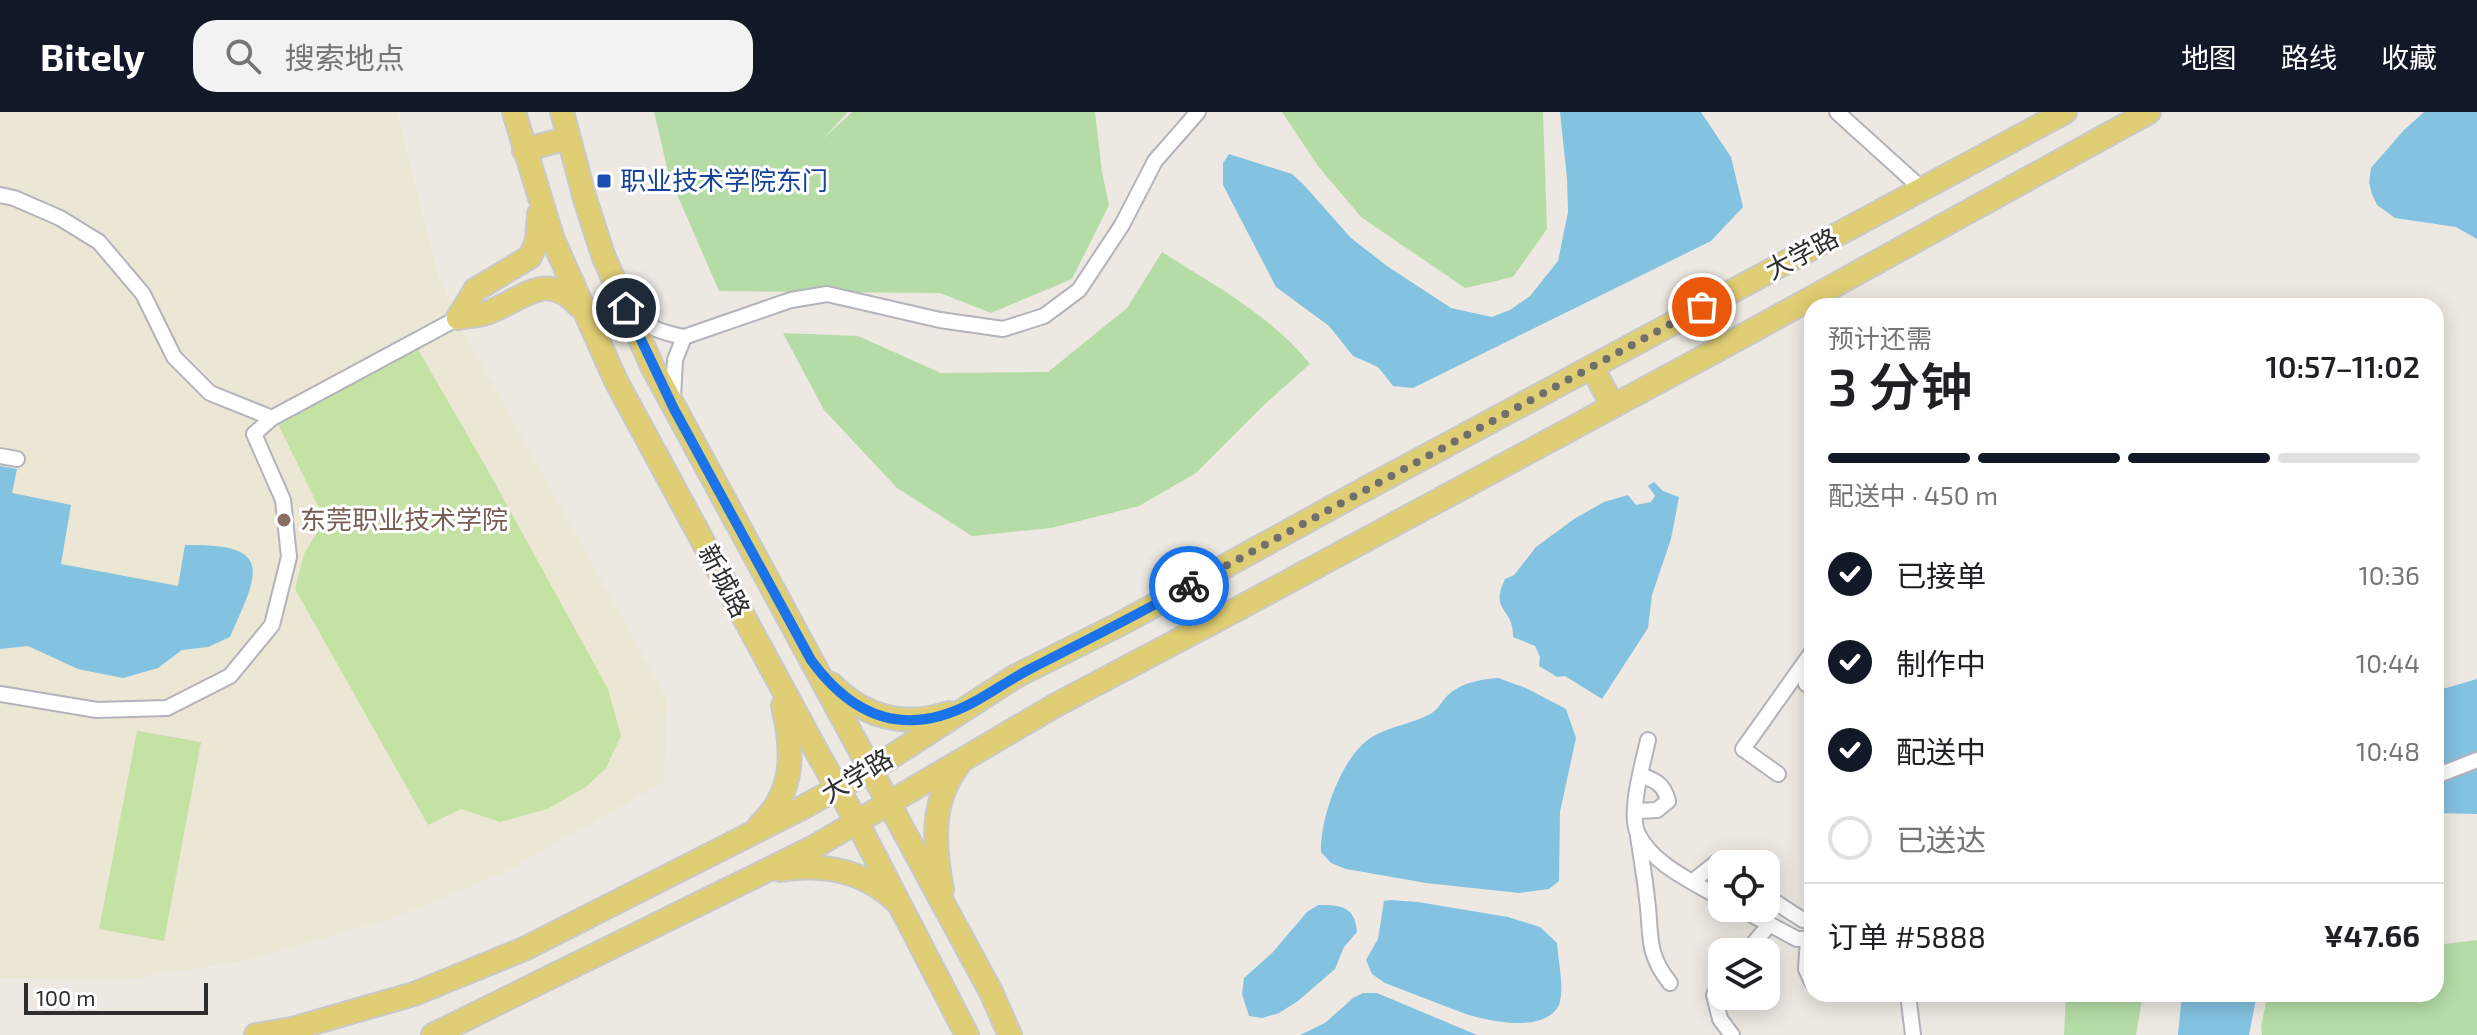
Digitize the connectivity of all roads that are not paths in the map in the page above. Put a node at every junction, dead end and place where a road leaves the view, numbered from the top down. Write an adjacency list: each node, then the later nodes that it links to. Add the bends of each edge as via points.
1 (514, 112): 8 (main road, 新城路)
2 (562, 112): 7 (main road, 新城路)
3 (1198, 112): 17 (street, via 1155,161 1122,225 1079,290 1044,316 1003,329 827,294 791,300)
4 (1837, 112): 10 (street)
5 (2065, 112): 10 (main road, 大学路)
6 (2149, 112): 12 (main road, 大学路)
7 (568, 138): 8 (main road); 14 (main road, 新城路, via 603,255)
8 (524, 150): 9 (main road, 新城路)
9 (536, 189): 15 (main road, 新城路); 16 (main road, via 535,250 475,290)
10 (1922, 189): 18 (main road, 大学路)
11 (0, 195): 21 (street, via 60,218 99,242 143,294 174,357 210,393)
12 (1810, 298)
13 (1804, 301): 19 (main road, 大学路)
14 (626, 308): 17 (street, via 644,325); 20 (main road, 新城路)
15 (583, 311): 16 (main road, via 569,295 548,288 487,314); 26 (main road, 新城路)
16 (458, 318): 21 (street)
17 (684, 337): 20 (street, via 672,381)
18 (1592, 367): 19 (main road); 28 (main road, 大学路)
19 (1613, 406): 30 (main road, 大学路)
20 (674, 409): 24 (main road, 新城路)
21 (272, 418): 27 (street, via 254,434 283,500 289,557 272,625 230,676 167,708 97,710)
22 (0, 456): 23 (street)
23 (17, 459)
24 (811, 660): 28 (main road, via 849,701 880,717 927,718); 32 (main road, 新城路)
25 (1804, 663): 34 (street, via 1743,749)
26 (770, 667): 36 (main road, 新城路); 41 (main road, via 788,727 790,771 775,808)
27 (0, 694)
28 (976, 701): 32 (main road, 大学路)
29 (1648, 740): 35 (street)
30 (971, 754): 37 (main road, 大学路); 48 (main road, via 950,776 939,804 937,855)
31 (2477, 760): 33 (street)
32 (871, 770): 36 (main road, 大学路); 37 (main road, 新城路)
33 (2444, 773)
34 (1778, 774)
35 (1641, 775): 38 (street); 38 (street, via 1658,782 1668,801 1657,810)
36 (838, 789): 39 (main road, 新城路); 41 (main road, 大学路)
37 (890, 804): 39 (main road, 大学路); 48 (main road, 新城路)
38 (1636, 811): 40 (street)
39 (857, 822): 43 (main road, 大学路); 46 (main road, 新城路)
40 (1637, 832): 44 (street, via 1661,861); 54 (street, via 1650,941)
41 (751, 834): 58 (main road, 大学路, via 524,949 414,994)
42 (1708, 869): 44 (street)
43 (759, 874): 46 (main road, via 797,867 842,870 879,887); 57 (main road, 大学路)
44 (1692, 882): 45 (street)
45 (1708, 889)
46 (901, 905): 61 (main road, 新城路)
47 (1780, 905): 49 (street)
48 (947, 910): 62 (main road, 新城路)
49 (1804, 920)
50 (1766, 922): 51 (street)
51 (1770, 924): 52 (street); 53 (street)
52 (1758, 938)
53 (1804, 939)
54 (1670, 983)
55 (1909, 1002): 64 (street)
56 (1718, 1010): 63 (street)
57 (472, 1016): 59 (main road, 大学路); 60 (street)
58 (256, 1035)
59 (433, 1035)
60 (456, 1035)
61 (967, 1035)
62 (1010, 1035)
63 (1732, 1035)
64 (1913, 1035)

